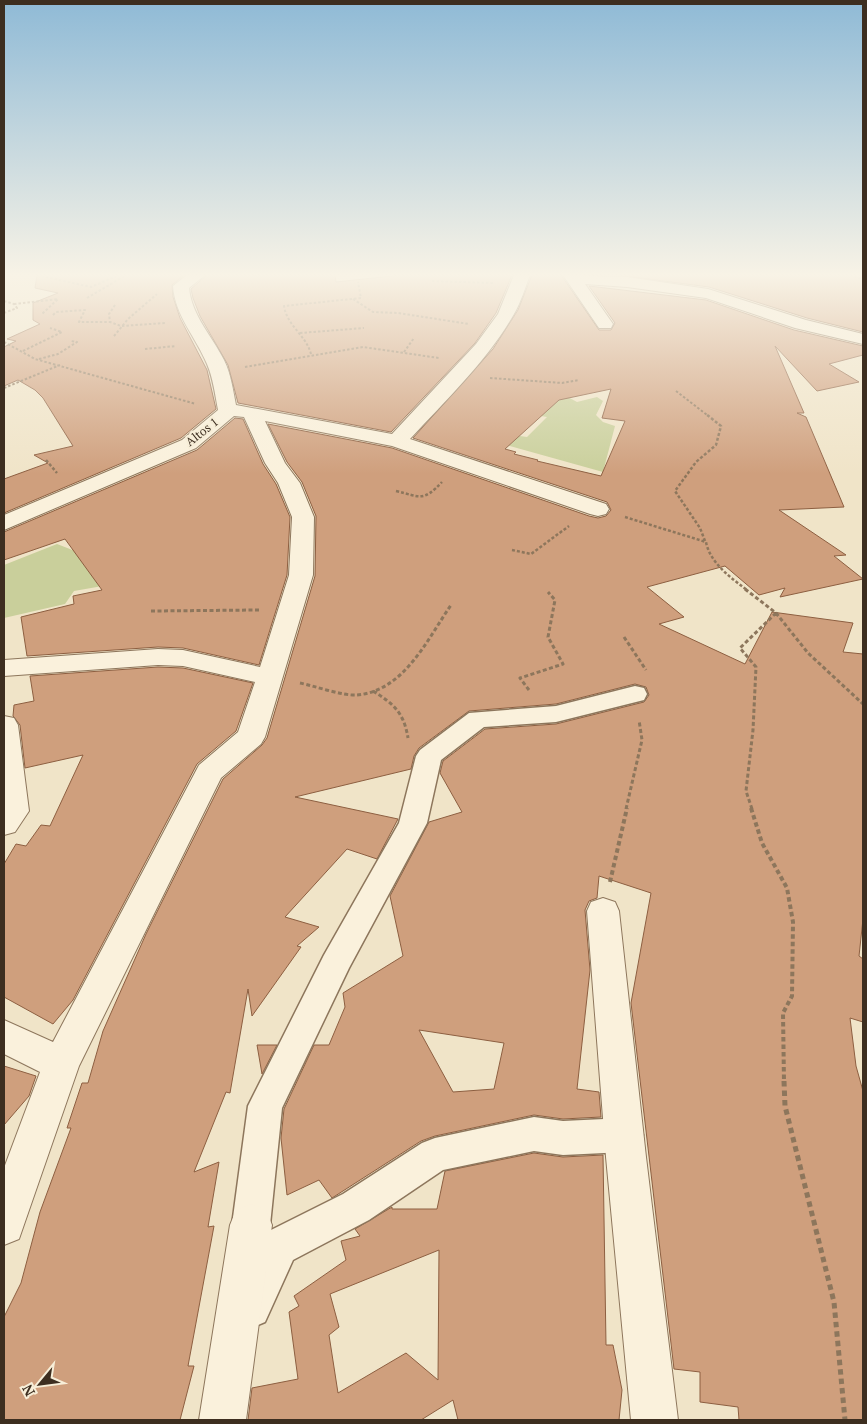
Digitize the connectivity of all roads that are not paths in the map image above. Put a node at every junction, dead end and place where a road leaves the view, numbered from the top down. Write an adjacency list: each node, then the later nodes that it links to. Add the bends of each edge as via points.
1 (203, 341): 3 (street, Altos 1)
2 (485, 341): 4 (street)
3 (240, 412): 4 (street); 6 (street, Altos 1, via 189,444); 8 (street, via 290,483 303,517 301,575)
4 (397, 441): 5 (street)
5 (596, 508)
6 (4, 524)
7 (4, 668): 8 (street, via 183,658)
8 (269, 677): 14 (street, via 251,737 209,772)
9 (635, 694): 17 (street, via 556,714 478,719 429,756 413,823 336,964 265,1106)
10 (4, 725): 11 (street, via 14,811)
11 (4, 824)
12 (603, 910): 15 (street)
13 (4, 1036): 14 (street)
14 (61, 1064): 16 (street)
15 (625, 1135): 18 (street, via 563,1138 534,1134 435,1155 356,1207 279,1246); 20 (street)
16 (4, 1224)
17 (251, 1226): 18 (street)
18 (234, 1344): 19 (street)
19 (222, 1420)
20 (655, 1420)

